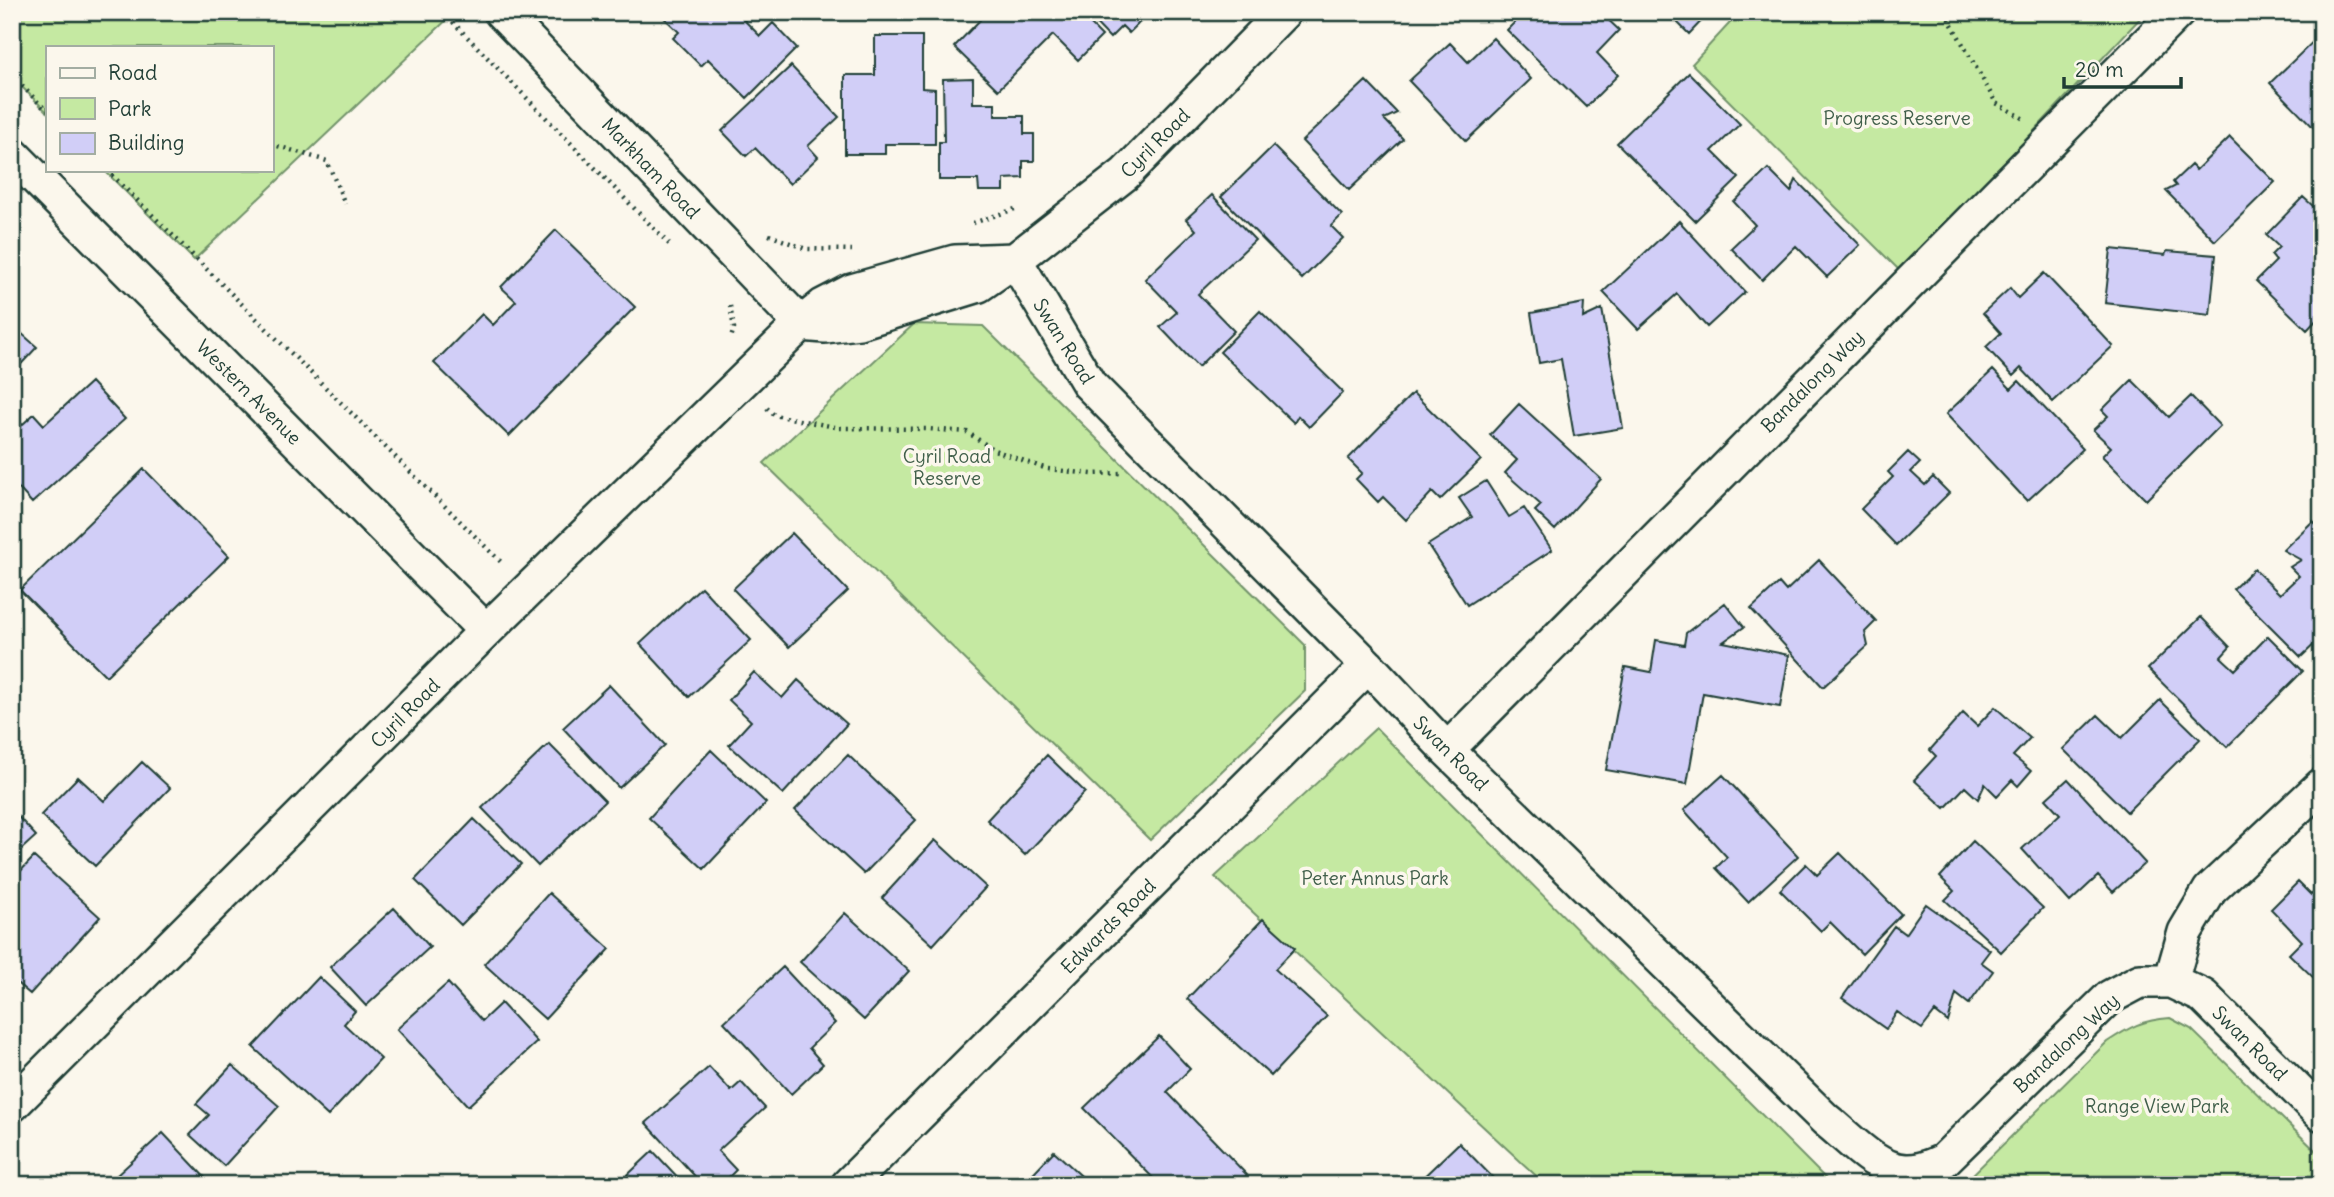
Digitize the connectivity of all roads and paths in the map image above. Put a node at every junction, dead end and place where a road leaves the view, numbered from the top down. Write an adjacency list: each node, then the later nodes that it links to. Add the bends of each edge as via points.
1 (501, 12): 17 (street, Markham Road)
2 (1284, 12): 16 (street, Cyril Road, via 1125,174)
3 (1945, 12): 7 (path, via 1996,103 2023,118)
4 (2178, 12): 7 (street, Bandalong Way)
5 (12, 76): 6 (path)
6 (46, 110)
7 (2045, 145): 23 (street, Bandalong Way)
8 (273, 146): 11 (path, via 327,161)
9 (12, 153): 21 (street, Western Avenue)
10 (109, 172): 20 (path)
11 (345, 204)
12 (1028, 205): 13 (path)
13 (970, 224)
14 (767, 234): 15 (path, via 806,249)
15 (862, 251)
16 (1015, 260): 17 (street, Cyril Road, via 979,285 859,322); 19 (street, Swan Road, via 1089,384)
17 (801, 324): 18 (street, Cyril Road)
18 (741, 383): 19 (path, via 774,415 840,428 967,432 994,450 1046,469 1130,472); 20 (street, Cyril Road)
19 (1160, 457): 22 (street, Swan Road)
20 (529, 590): 21 (street, Cyril Road)
21 (486, 631): 26 (street, Cyril Road)
22 (1368, 666): 23 (street, Swan Road); 30 (street, Edwards Road)
23 (1447, 750): 29 (street, Swan Road)
24 (2322, 785): 25 (street, via 2210,890 2185,932)
25 (2171, 981): 27 (street, Swan Road, via 2203,996); 28 (street, Bandalong Way, via 2140,981 2110,998)
26 (18, 1087)
27 (2322, 1115)
28 (1943, 1161): 29 (street, Swan Road)
29 (1884, 1176)
30 (848, 1185)

